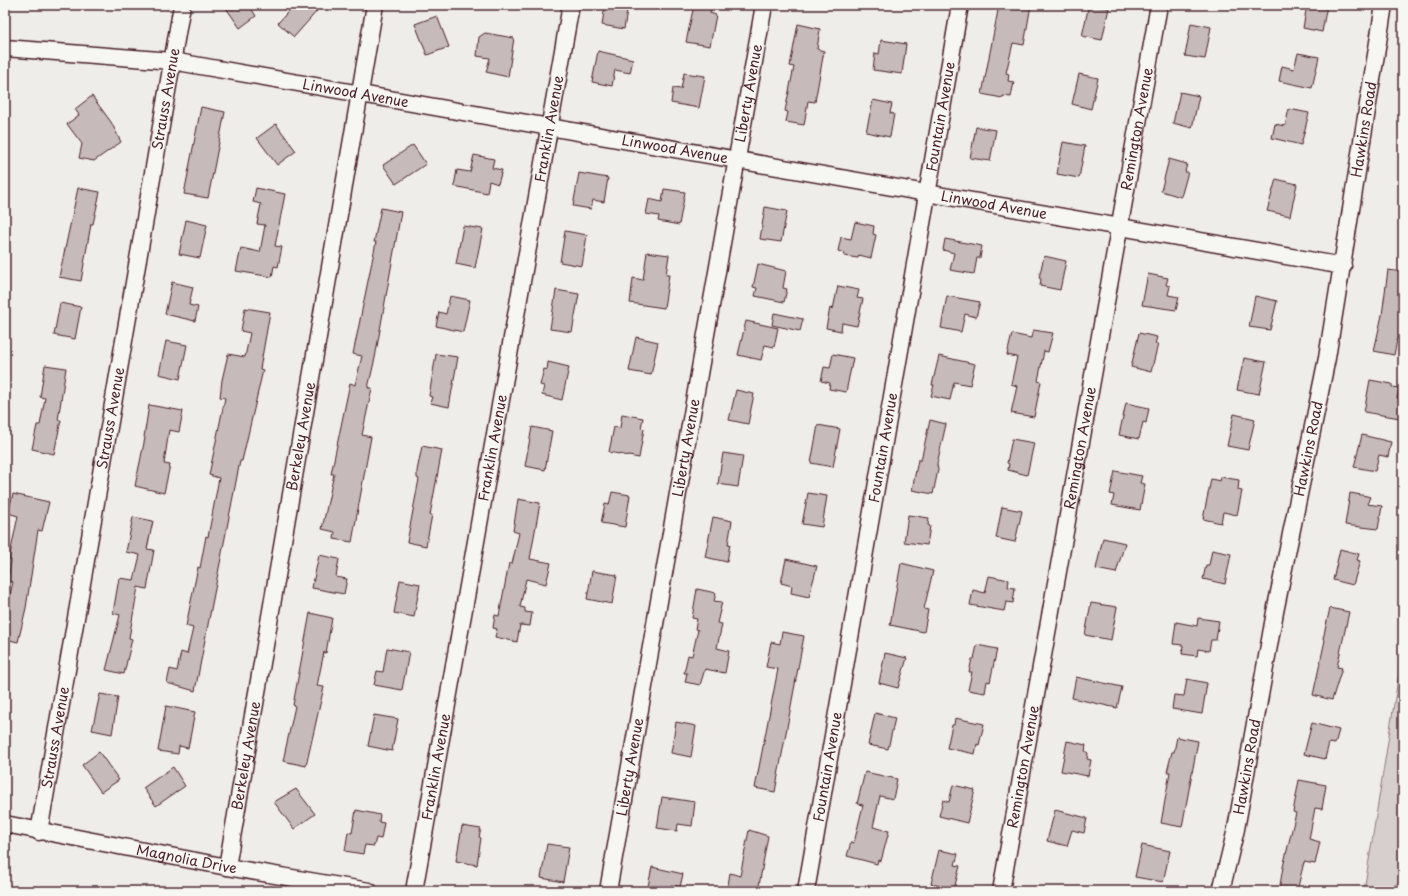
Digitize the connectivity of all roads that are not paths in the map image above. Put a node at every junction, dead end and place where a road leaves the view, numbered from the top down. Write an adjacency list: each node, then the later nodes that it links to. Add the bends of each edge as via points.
1 (182, 5): 9 (street, Strauss Avenue)
2 (375, 5): 10 (street, Berkeley Avenue)
3 (571, 5): 11 (street, Franklin Avenue)
4 (764, 5): 12 (street, Liberty Avenue)
5 (960, 5): 13 (street, Fountain Avenue)
6 (1159, 5): 14 (street, Remington Avenue)
7 (1384, 5): 15 (street, Hawkins Road)
8 (5, 48): 9 (street, Linwood Avenue)
9 (172, 61): 10 (street, Linwood Avenue); 17 (street, Strauss Avenue)
10 (360, 94): 11 (street, Linwood Avenue); 18 (street, Berkeley Avenue)
11 (550, 127): 12 (street, Linwood Avenue); 20 (street, Franklin Avenue)
12 (737, 159): 13 (street, Linwood Avenue); 21 (street, Liberty Avenue)
13 (928, 193): 14 (street, Linwood Avenue); 22 (street, Fountain Avenue)
14 (1119, 228): 15 (street, Linwood Avenue); 23 (street, Remington Avenue)
15 (1343, 266): 24 (street, Hawkins Road)
16 (5, 824): 17 (street, Magnolia Drive)
17 (38, 832): 18 (street, Magnolia Drive)
18 (227, 867): 19 (street, Magnolia Drive)
19 (369, 891)
20 (414, 891)
21 (608, 891)
22 (806, 891)
23 (1001, 891)
24 (1222, 891)

